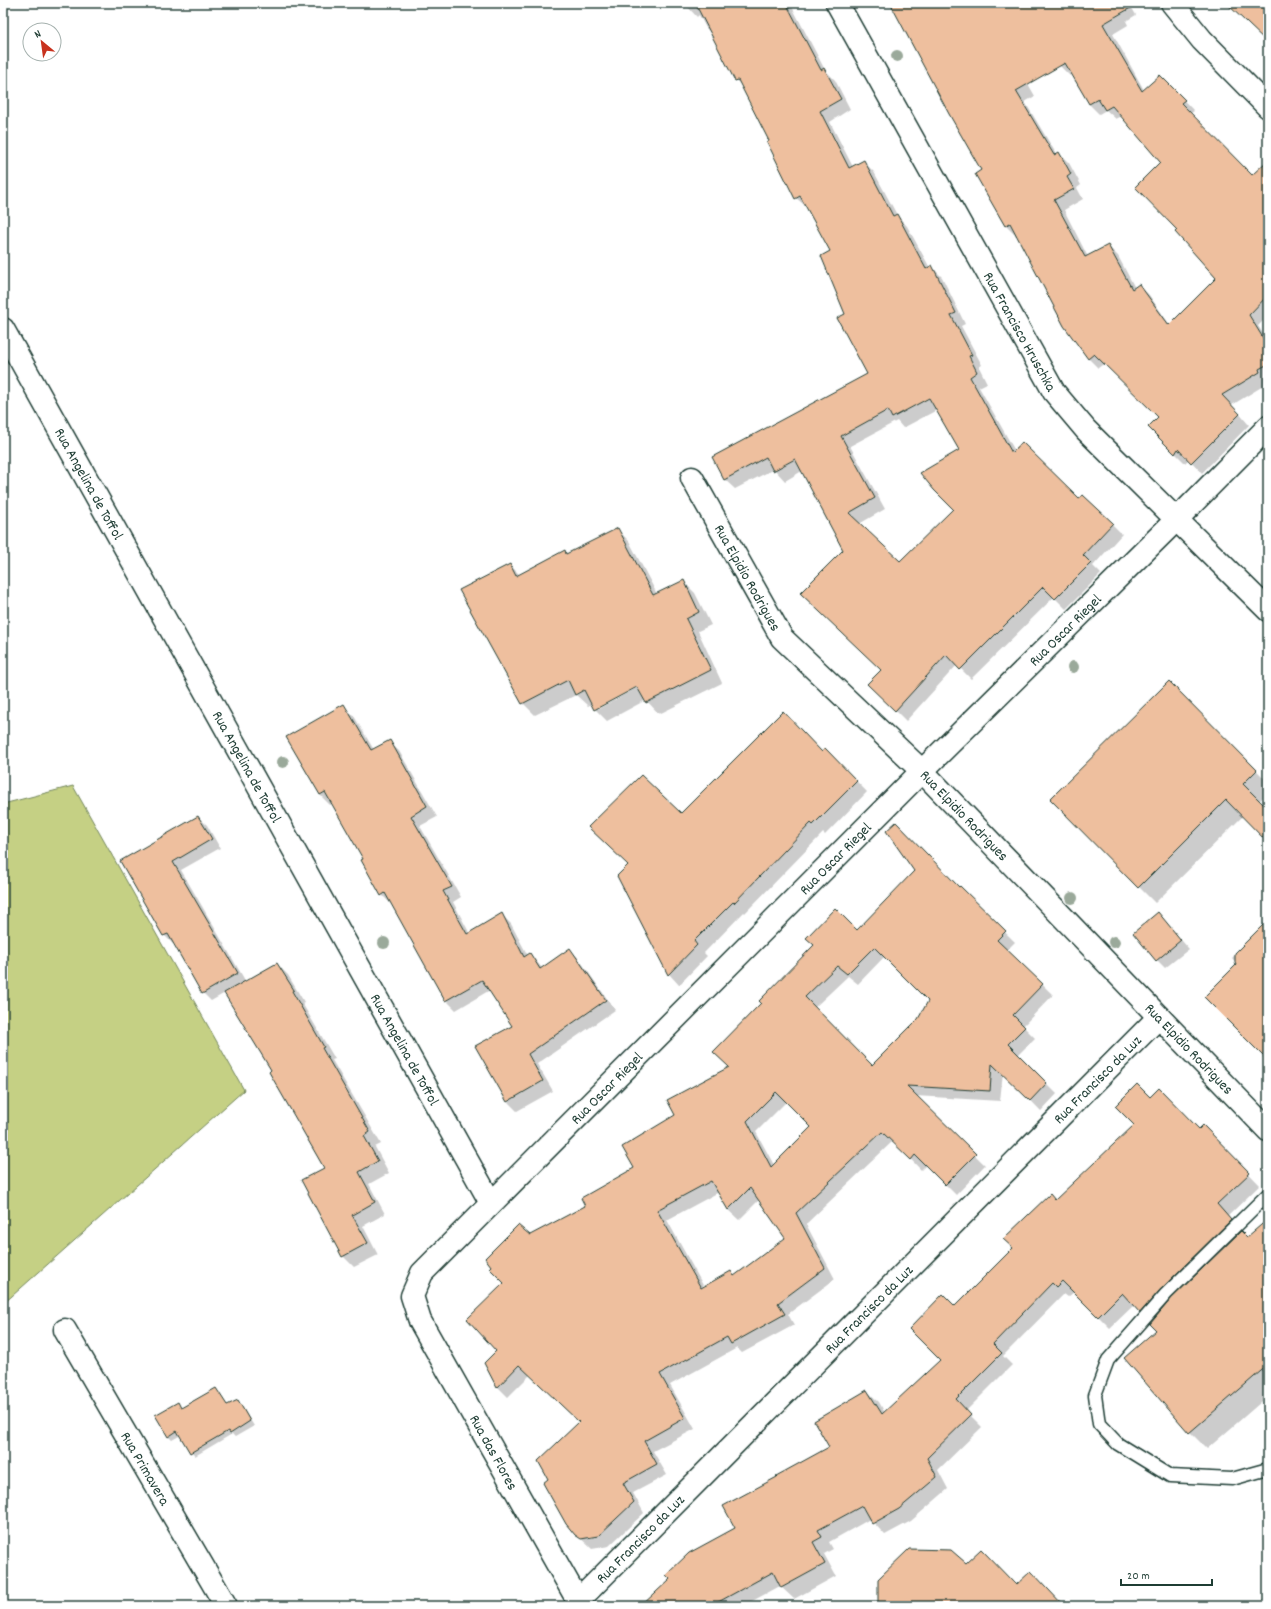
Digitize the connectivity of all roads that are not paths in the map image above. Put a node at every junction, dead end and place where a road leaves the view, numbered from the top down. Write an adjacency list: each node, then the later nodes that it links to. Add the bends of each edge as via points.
1 (837, 3): 7 (street, Rua Francisco Hruschka, via 1054,392 1086,430)
2 (1172, 3): 3 (street, via 1202,40)
3 (1268, 107)
4 (3, 329): 13 (street, Rua Angelina de Toffol)
5 (1268, 427): 7 (street, Rua Oscar Riegel)
6 (692, 478): 9 (street, Rua Elpidio Rodrigues, via 782,638)
7 (1177, 519): 8 (street, Rua Francisco Hruschka); 9 (street, Rua Oscar Riegel)
8 (1268, 610)
9 (922, 771): 10 (street, Rua Elpidio Rodrigues); 13 (street, Rua Oscar Riegel)
10 (1159, 1018): 11 (street, Rua Elpidio Rodrigues); 17 (street, Rua Francisco da Luz)
11 (1268, 1130)
12 (1268, 1194): 16 (lane, via 1166,1294 1108,1360 1095,1395 1099,1424 1118,1444 1170,1476 1232,1479)
13 (491, 1203): 14 (street, Rua Oscar Riegel, via 422,1273)
14 (412, 1296): 17 (street, Rua das Flores, via 420,1321)
15 (65, 1330): 18 (street, Rua Primavera)
16 (1268, 1469)
17 (579, 1603)
18 (226, 1606)

